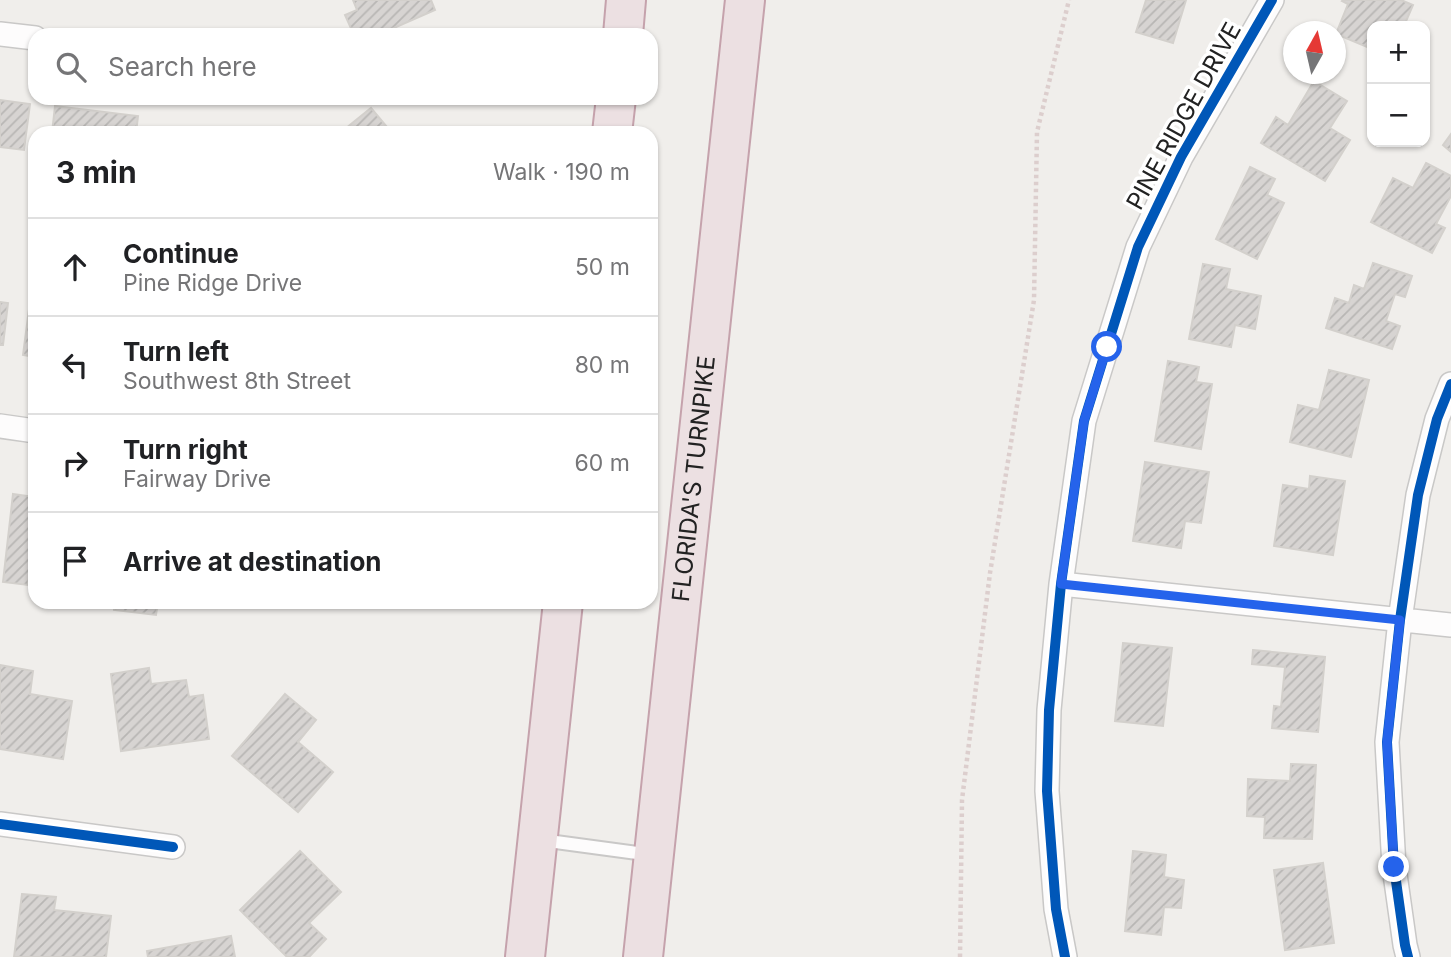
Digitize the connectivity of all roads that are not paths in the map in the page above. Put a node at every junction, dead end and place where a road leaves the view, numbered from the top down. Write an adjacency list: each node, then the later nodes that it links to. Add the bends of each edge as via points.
1 (626, 0): 4 (highway)
2 (745, 0): 19 (highway, FLORIDA'S TURNPIKE)
3 (1272, 0): 12 (street, PINE RIDGE DRIVE, via 1181,157 1138,247 1084,421)
4 (624, 28)
5 (0, 34): 6 (street)
6 (28, 37)
7 (615, 105): 8 (highway)
8 (613, 126)
9 (1451, 384): 14 (street, via 1418,495)
10 (0, 426): 11 (street)
11 (28, 430)
12 (1061, 584): 14 (street); 22 (street, PINE RIDGE DRIVE, via 1049,710 1048,791 1056,909)
13 (562, 609): 17 (highway)
14 (1400, 620): 15 (street); 23 (street, via 1387,742 1394,867)
15 (1451, 625)
16 (0, 824): 18 (street)
17 (537, 840): 19 (lane); 20 (highway)
18 (173, 847)
19 (654, 855): 21 (highway, FLORIDA'S TURNPIKE)
20 (525, 957)
21 (643, 957)
22 (1065, 957)
23 (1408, 957)

